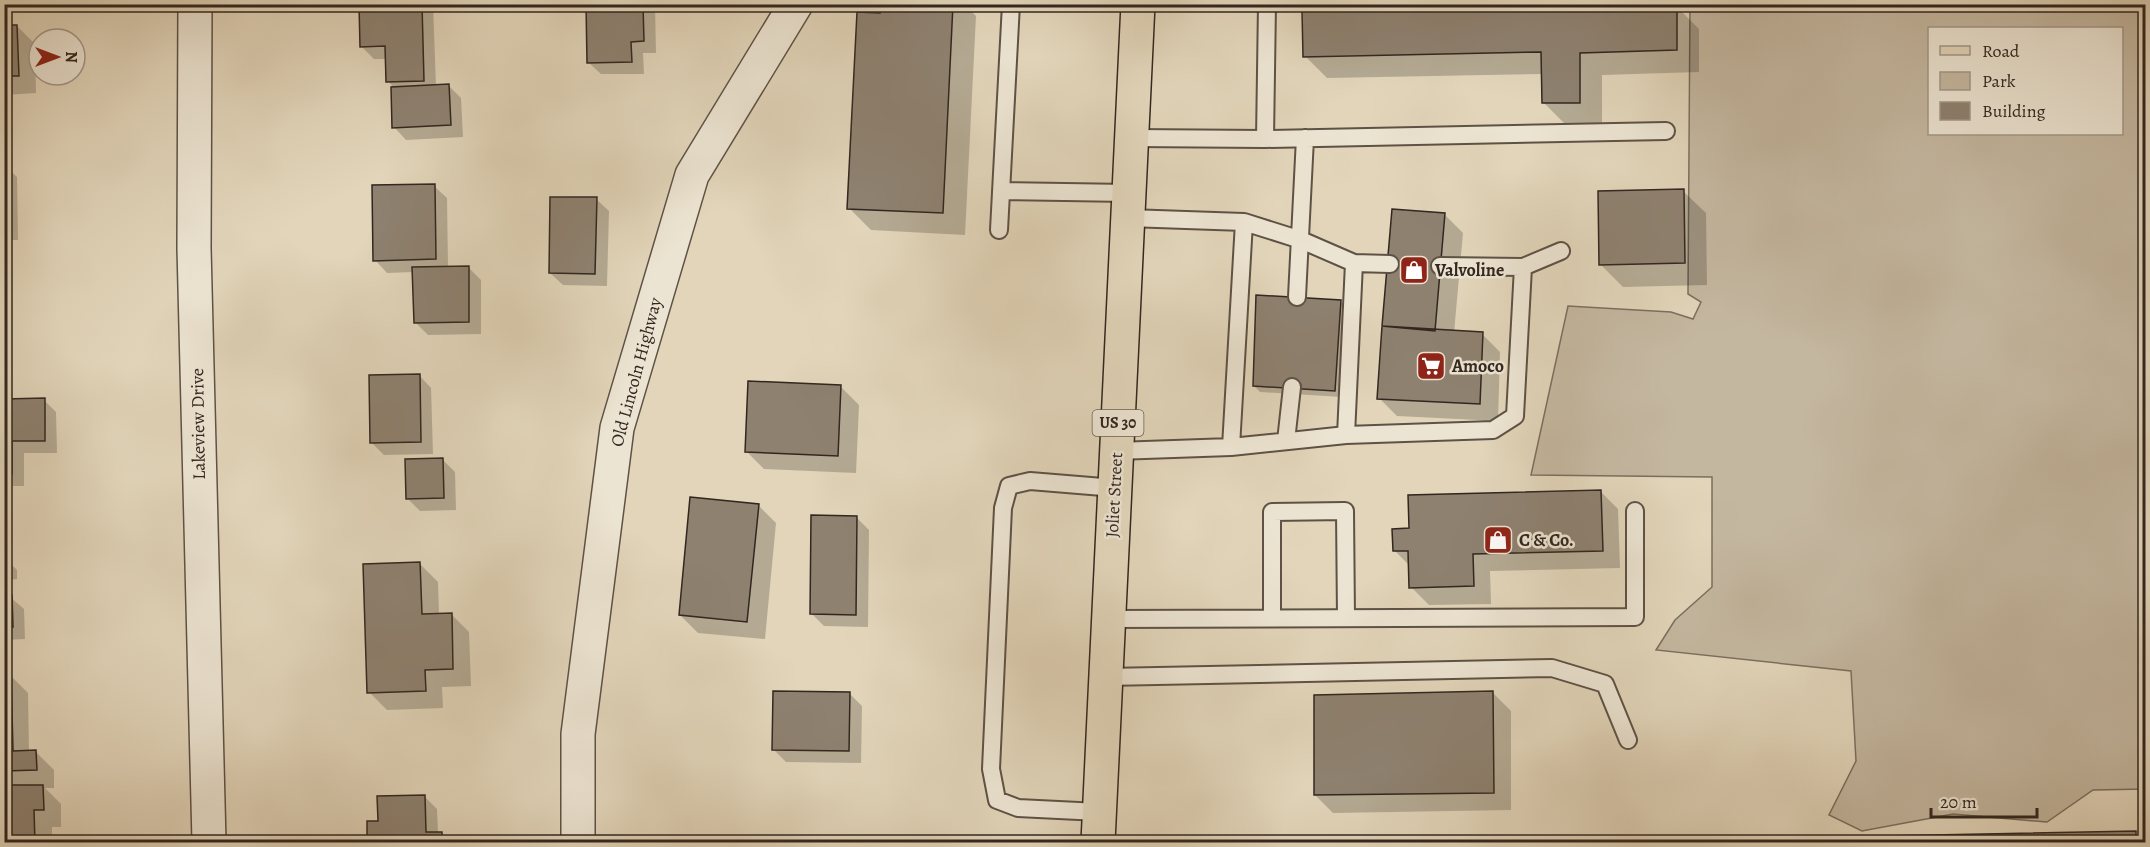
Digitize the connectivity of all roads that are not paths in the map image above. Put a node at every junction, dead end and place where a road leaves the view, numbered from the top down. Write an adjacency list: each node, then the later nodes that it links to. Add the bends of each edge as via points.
1 (195, 4): 34 (street, Lakeview Drive, via 194,248)
2 (796, 4): 35 (street, Old Lincoln Highway, via 692,175 618,428 578,734)
3 (1011, 4): 10 (lane)
4 (1138, 4): 7 (main road, Joliet Street / US 30)
5 (1267, 4): 9 (lane)
6 (1666, 131): 8 (lane)
7 (1132, 138): 9 (lane); 11 (main road, Joliet Street / US 30)
8 (1305, 138): 9 (lane); 14 (lane)
9 (1265, 139)
10 (1001, 191): 11 (lane); 13 (lane)
11 (1128, 206): 12 (lane); 25 (main road, Joliet Street / US 30)
12 (1244, 222): 14 (lane); 24 (lane)
13 (999, 230)
14 (1301, 240): 16 (lane); 20 (lane)
15 (1561, 251): 19 (lane)
16 (1354, 262): 17 (lane); 22 (lane)
17 (1390, 264)
18 (1440, 266): 19 (lane)
19 (1523, 267): 22 (lane, via 1515,416 1493,430)
20 (1297, 297)
21 (1292, 387): 23 (lane)
22 (1346, 435): 23 (lane)
23 (1286, 441): 24 (lane)
24 (1231, 447): 25 (lane)
25 (1116, 451): 26 (main road, Joliet Street / US 30)
26 (1115, 488): 30 (main road, Joliet Street / US 30); 33 (lane, via 1030,481 1009,486 1003,508 991,769 997,800)
27 (1635, 511): 29 (lane, via 1635,617)
28 (1272, 618): 29 (lane); 29 (lane, via 1272,512 1345,511); 30 (lane)
29 (1346, 618)
30 (1108, 619): 31 (main road, Joliet Street / US 30)
31 (1106, 677): 32 (lane, via 1552,668 1605,684); 33 (main road, Joliet Street / US 30)
32 (1628, 740)
33 (1098, 827)
34 (208, 843)
35 (578, 843)

